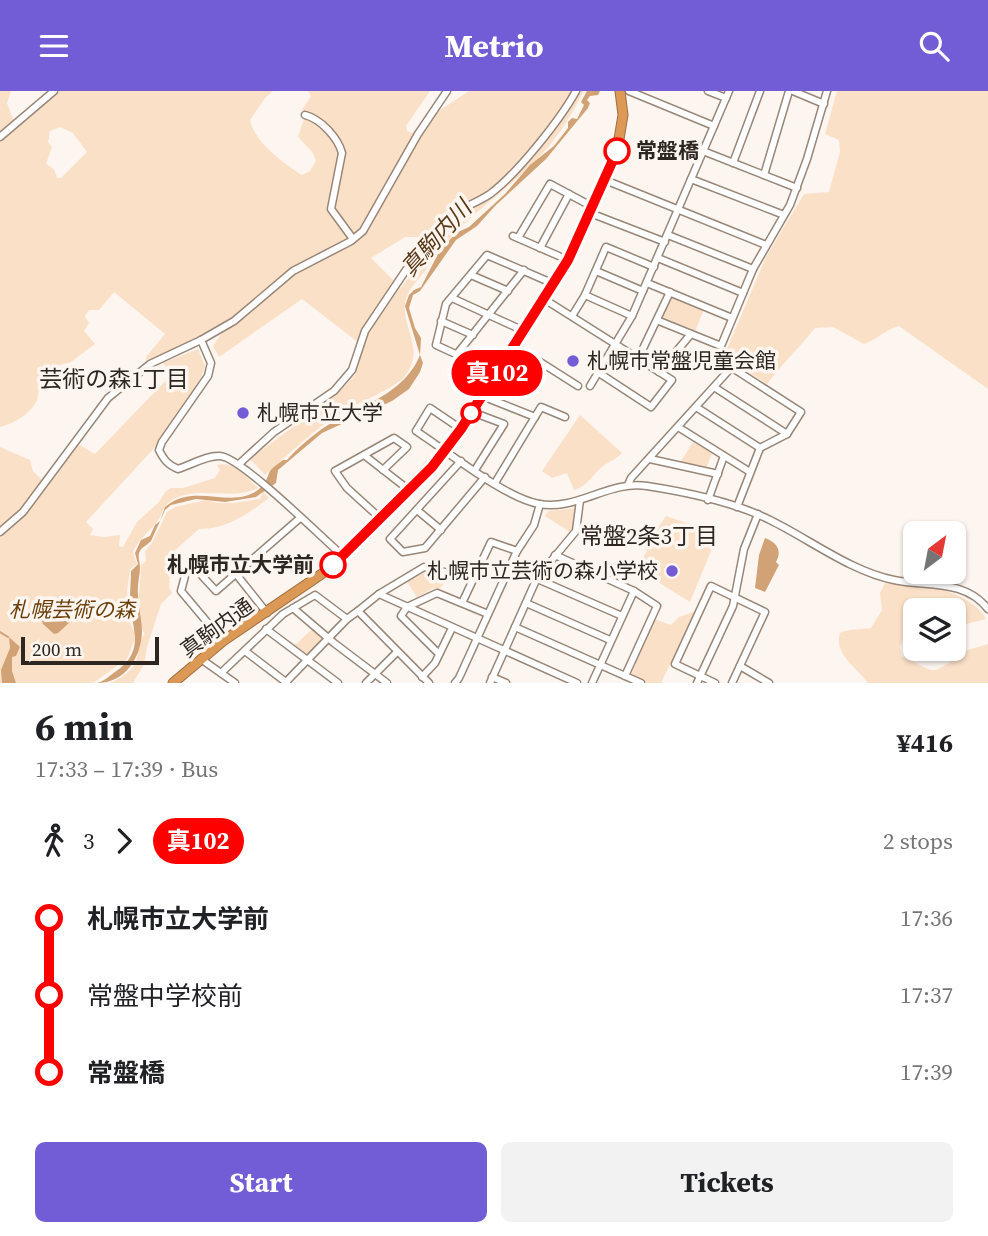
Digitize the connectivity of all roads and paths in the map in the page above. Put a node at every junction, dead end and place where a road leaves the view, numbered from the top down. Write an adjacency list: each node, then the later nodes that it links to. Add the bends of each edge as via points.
1 (54, 91): 14 (street)
2 (447, 91): 26 (street, via 363,231)
3 (576, 91): 82 (street, via 554,124 506,178 490,194 447,218 422,254 414,258 365,331 352,370 334,391 274,432)
4 (620, 91): 19 (highway, 真駒内通, via 622,132)
5 (629, 91): 13 (street)
6 (708, 91): 10 (street)
7 (760, 91): 16 (street)
8 (791, 91): 11 (street); 17 (street)
9 (827, 91): 11 (street)
10 (727, 95): 13 (street)
11 (824, 104): 20 (street)
12 (305, 115): 26 (street, via 322,124 340,145 331,209)
13 (714, 126): 15 (street)
14 (0, 137)
15 (703, 151): 16 (street); 18 (street)
16 (733, 163): 17 (street)
17 (764, 175): 20 (street)
18 (691, 179): 22 (street); 24 (street)
19 (605, 180): 22 (street); 23 (highway, 真駒内通)
20 (797, 188): 24 (street)
21 (569, 194): 23 (street); 29 (street); 29 (street, via 551,184 515,237)
22 (678, 209): 25 (street); 28 (street)
23 (591, 210): 27 (street); 31 (highway, 真駒内通)
24 (784, 215): 28 (street)
25 (668, 235): 27 (street); 33 (street)
26 (353, 239): 55 (street, via 293,271 233,321)
27 (665, 243): 30 (street)
28 (766, 245): 33 (street)
29 (540, 248): 31 (street)
30 (658, 258): 32 (street); 42 (street)
31 (568, 260): 38 (highway, 真駒内通)
32 (654, 267): 35 (street, via 606,247); 37 (street)
33 (753, 269): 42 (street)
34 (524, 270): 36 (street, via 487,255); 38 (street); 39 (street)
35 (596, 271): 40 (street); 43 (street)
36 (471, 275): 39 (street); 44 (street)
37 (647, 283): 40 (street); 41 (street)
38 (554, 284): 45 (highway, 真駒内通)
39 (508, 291): 46 (street)
40 (643, 291): 48 (street)
41 (670, 292): 49 (street); 51 (street)
42 (743, 293): 49 (street)
43 (585, 295): 47 (street); 48 (street)
44 (453, 298): 46 (street); 50 (street)
45 (544, 299): 47 (street); 52 (highway, 真駒内通)
46 (489, 314): 52 (street); 54 (street)
47 (572, 316): 56 (street)
48 (632, 316): 56 (street)
49 (732, 317): 53 (street, via 721,346)
50 (441, 321): 54 (street); 58 (street, via 436,345)
51 (659, 321): 53 (street); 59 (street)
52 (523, 331): 57 (highway, 真駒内通)
53 (691, 334): 60 (street)
54 (473, 335): 58 (street)
55 (201, 340): 82 (street, via 211,363 208,376 159,450 169,465 178,469 217,456); 100 (street, via 150,364 108,398 23,512)
56 (616, 345): 59 (street); 62 (street)
57 (515, 346): 61 (highway, 真駒内通); 63 (street)
58 (457, 354): 61 (street)
59 (638, 359): 60 (street)
60 (659, 372): 62 (street, via 672,380 651,407)
61 (497, 373): 66 (highway, 真駒内通)
62 (599, 373): 64 (street)
63 (578, 386)
64 (590, 386)
65 (714, 387): 68 (street); 75 (street); 75 (street, via 734,369 801,412)
66 (482, 396): 70 (highway, 真駒内通); 71 (street)
67 (435, 400): 69 (street)
68 (696, 407): 73 (street); 76 (street)
69 (430, 408): 74 (street); 77 (street, via 416,431)
70 (472, 412): 74 (highway, 真駒内通); 84 (street, via 504,424)
71 (535, 417): 72 (street, via 541,407); 88 (street)
72 (565, 417)
73 (678, 427): 79 (street); 80 (street)
74 (461, 429): 77 (highway, 真駒内通)
75 (788, 434): 76 (street)
76 (760, 448): 85 (street)
77 (445, 450): 81 (street); 90 (highway, 真駒内通)
78 (364, 455): 83 (street); 83 (street, via 394,438 407,447); 98 (street, via 335,471)
79 (724, 456): 85 (street); 86 (street)
80 (650, 459): 86 (street); 89 (street)
81 (461, 461): 84 (street); 95 (street)
82 (239, 464): 97 (street)
83 (383, 470): 90 (street)
84 (475, 470): 87 (street)
85 (750, 472): 94 (street)
86 (718, 474): 92 (street)
87 (485, 477): 88 (street); 99 (street)
88 (495, 483): 93 (street)
89 (628, 485): 91 (street); 92 (street)
90 (409, 490): 98 (highway, 真駒内通)
91 (580, 500): 93 (street); 102 (street, via 576,531)
92 (708, 500): 94 (street)
93 (540, 504): 101 (street, via 534,525)
94 (737, 507): 96 (street)
95 (417, 510): 99 (street); 99 (street, via 390,539 403,552 425,548)
96 (758, 514): 110 (street, via 744,549); 115 (street, via 865,570 895,581 953,587)
97 (300, 518): 103 (street); 105 (street)
98 (380, 518): 103 (highway, 真駒内通)
99 (441, 530)
100 (0, 532)
101 (517, 551): 104 (street); 107 (street, via 491,542)
102 (555, 555): 106 (street); 108 (street)
103 (343, 556): 117 (highway, 真駒内通)
104 (510, 567): 106 (street); 118 (street)
105 (236, 574): 117 (street); 127 (street, via 216,591 193,566 186,572 181,591)
106 (537, 578): 112 (street); 119 (street)
107 (474, 579): 109 (street, via 424,568); 111 (street)
108 (634, 591): 119 (street); 138 (street, via 656,606)
109 (379, 594): 113 (street); 116 (street)
110 (735, 599): 135 (street, via 765,612); 140 (street); 140 (street, via 711,586 675,664)
111 (462, 603): 113 (street, via 437,593); 118 (street)
112 (526, 603): 121 (street); 126 (street)
113 (407, 607): 122 (street); 131 (street, via 401,616)
114 (292, 608): 120 (street, via 315,594); 123 (street); 124 (street)
115 (988, 609)
116 (358, 611): 120 (street); 130 (street)
117 (267, 613): 127 (highway, 真駒内通)
118 (488, 614): 125 (street)
119 (622, 616): 126 (street)
120 (346, 619): 124 (street)
121 (515, 627): 128 (street); 134 (street)
122 (452, 628): 125 (street); 131 (street)
123 (267, 629): 129 (street); 133 (street)
124 (330, 637): 133 (street); 137 (street)
125 (477, 639): 128 (street); 149 (street)
126 (610, 640): 134 (street)
127 (223, 641): 132 (highway, 真駒内通)
128 (504, 650): 141 (street); 151 (street)
129 (245, 651): 136 (street); 144 (street)
130 (397, 652): 137 (street); 139 (street)
131 (439, 654): 139 (street)
132 (201, 659): 136 (street); 143 (highway, 真駒内通)
133 (307, 660): 144 (street); 145 (street)
134 (600, 664): 138 (street); 152 (street)
135 (740, 666): 155 (street); 156 (street)
136 (221, 673): 142 (street)
137 (375, 674): 146 (street); 147 (street)
138 (625, 676): 153 (street)
139 (422, 677): 148 (street)
140 (699, 679): 154 (street)
141 (491, 680): 150 (street)
142 (229, 681)
143 (173, 683)
144 (286, 683)
145 (338, 683)
146 (366, 683)
147 (387, 683)
148 (429, 683)
149 (454, 683)
150 (506, 683)
151 (577, 683)
152 (592, 683)
153 (641, 683)
154 (715, 683)
155 (732, 683)
156 (769, 683)

